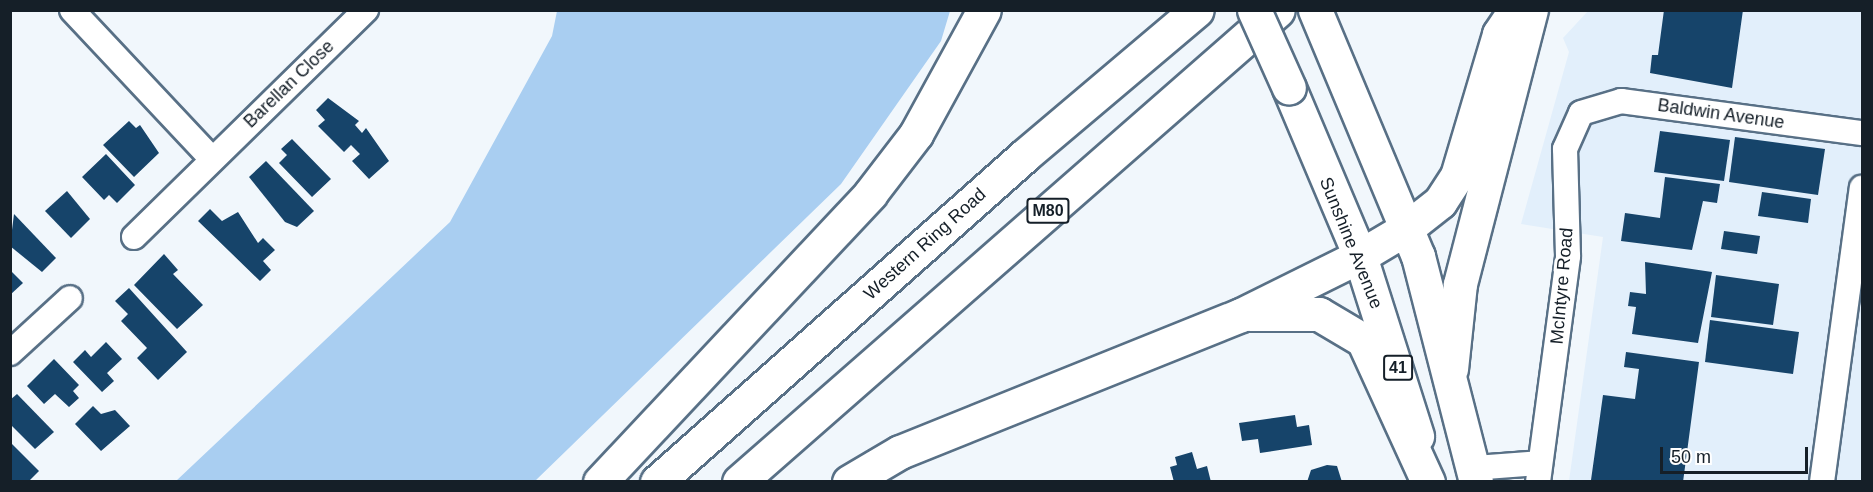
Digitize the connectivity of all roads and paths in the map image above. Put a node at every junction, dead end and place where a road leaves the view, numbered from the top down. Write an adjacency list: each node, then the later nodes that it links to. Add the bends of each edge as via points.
1 (72, 10): 12 (street)
2 (366, 10): 12 (street, Barellan Close)
3 (984, 10): 23 (main road, via 916,134 876,187)
4 (1197, 10): 24 (main road, Western Ring Road, via 1024,156)
5 (1254, 10): 16 (main road, Sunshine Avenue / 41, bridge)
6 (1278, 10): 25 (main road, M80)
7 (1315, 10): 14 (main road)
8 (1515, 10): 14 (main road, via 1499,34 1457,176 1440,202)
9 (1531, 10): 20 (main road, via 1460,284)
10 (1581, 113): 11 (street, Baldwin Avenue, via 1621,101); 21 (street, McIntyre Road, via 1565,149 1568,256)
11 (1863, 133)
12 (212, 158): 15 (street, Barellan Close)
13 (1863, 189): 28 (street)
14 (1407, 228): 16 (main road); 20 (main road)
15 (134, 237)
16 (1360, 256): 18 (main road); 27 (main road, Sunshine Avenue / 41)
17 (70, 298): 19 (street)
18 (1240, 315): 26 (main road, via 900,452); 27 (main road, via 1311,313 1352,329 1371,350)
19 (10, 354)
20 (1451, 369): 22 (main road)
21 (1539, 472): 22 (street, McIntyre Road)
22 (1471, 477)
23 (600, 482)
24 (657, 482)
25 (739, 482)
26 (849, 482)
27 (1429, 482)
28 (1822, 482)

